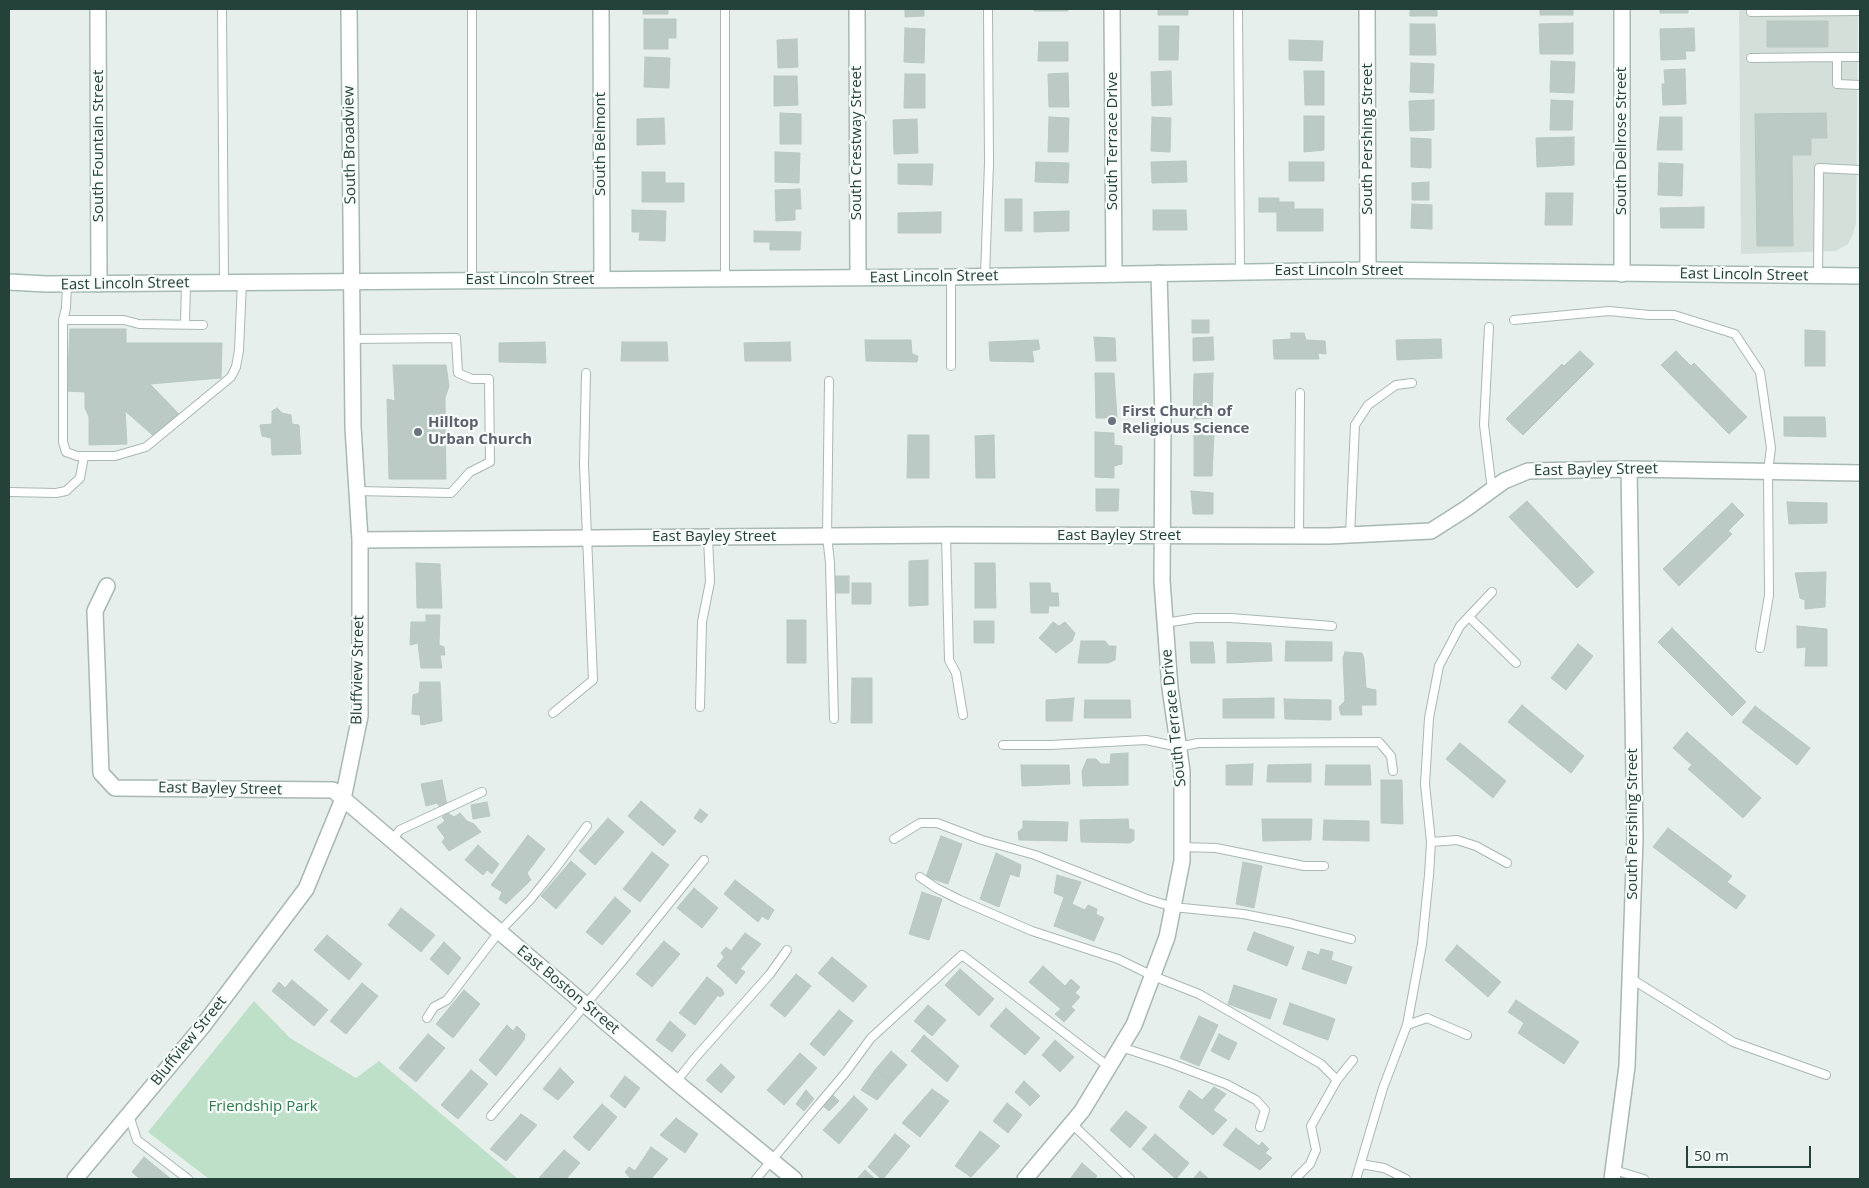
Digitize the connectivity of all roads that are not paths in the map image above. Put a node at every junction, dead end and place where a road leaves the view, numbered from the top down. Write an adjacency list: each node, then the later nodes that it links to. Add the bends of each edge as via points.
1 (98, 9): 39 (street, South Fountain Street)
2 (222, 9): 37 (lane)
3 (349, 9): 33 (street, South Broadview)
4 (472, 9): 32 (lane)
5 (601, 9): 31 (street, South Belmont)
6 (725, 9): 30 (lane)
7 (857, 9): 28 (street, South Crestway Street)
8 (988, 9): 25 (lane, via 989,163)
9 (1112, 9): 23 (street, South Terrace Drive)
10 (1238, 9): 21 (lane)
11 (1367, 9): 20 (street, South Pershing Street)
12 (1622, 9): 24 (street, South Dellrose Street)
13 (1860, 11): 14 (lane)
14 (1751, 12)
15 (1837, 57): 16 (lane); 17 (lane); 18 (lane, via 1837,84)
16 (1860, 57)
17 (1752, 58)
18 (1860, 85)
19 (1860, 170): 26 (lane, via 1819,168)
20 (1368, 270): 21 (street, East Lincoln Street); 24 (street, East Lincoln Street)
21 (1240, 272): 22 (street, East Lincoln Street)
22 (1160, 273): 23 (street, East Lincoln Street); 61 (street, South Terrace Drive)
23 (1114, 274): 25 (street, East Lincoln Street)
24 (1622, 274): 26 (street, East Lincoln Street)
25 (985, 276): 29 (street, East Lincoln Street)
26 (1818, 276): 27 (street, East Lincoln Street)
27 (1860, 276)
28 (858, 277): 29 (street, East Lincoln Street); 30 (street, East Lincoln Street)
29 (951, 277): 46 (lane)
30 (725, 278): 31 (street, East Lincoln Street)
31 (602, 279): 32 (street, East Lincoln Street)
32 (472, 280): 33 (street, East Lincoln Street)
33 (352, 281): 35 (street, East Lincoln Street); 45 (street, Bluffview Street)
34 (9, 282): 38 (street, East Lincoln Street)
35 (242, 282): 37 (street, East Lincoln Street); 51 (lane, via 240,350 231,378 146,447 115,456)
36 (186, 283): 37 (street, East Lincoln Street); 39 (street, East Lincoln Street); 42 (lane)
37 (224, 283)
38 (67, 284): 39 (street, East Lincoln Street); 40 (lane)
39 (99, 284)
40 (62, 320): 42 (lane); 51 (lane, via 63,442 66,452)
41 (1514, 320): 53 (lane, via 1609,311 1674,316 1735,334 1760,372 1771,448)
42 (185, 324): 43 (lane)
43 (203, 325)
44 (1489, 327): 55 (lane, via 1484,425)
45 (352, 339): 56 (street, Bluffview Street); 56 (lane, via 456,338 458,373 472,379 489,379 490,462 470,472 451,492)
46 (951, 366)
47 (586, 373): 64 (lane, via 584,464)
48 (829, 381): 60 (lane)
49 (1412, 383): 59 (lane, via 1396,385 1368,405 1355,425)
50 (1300, 393): 62 (lane)
51 (84, 456): 57 (lane, via 80,478 66,491)
52 (1629, 469): 53 (street, East Bayley Street); 55 (street, East Bayley Street, via 1528,471); 96 (street, South Pershing Street, via 1635,838)
53 (1768, 471): 54 (street, East Bayley Street); 71 (lane, via 1769,595)
54 (1860, 473)
55 (1492, 490): 59 (street, East Bayley Street, via 1431,531)
56 (357, 491): 65 (street, Bluffview Street)
57 (9, 492)
58 (946, 535): 60 (street, East Bayley Street); 61 (street, East Bayley Street); 75 (lane, via 949,660 956,673)
59 (1350, 535): 62 (street, East Bayley Street)
60 (828, 536): 63 (street, East Bayley Street); 76 (lane)
61 (1163, 536): 62 (street, East Bayley Street); 69 (street, South Terrace Drive)
62 (1299, 536)
63 (708, 537): 64 (street, East Bayley Street); 73 (lane, via 710,582 702,622)
64 (588, 538): 65 (street, East Bayley Street); 74 (lane, via 593,680)
65 (360, 540): 81 (street, Bluffview Street, via 360,716)
66 (107, 586): 81 (street, East Bayley Street, via 95,611 100,774 115,788 333,790)
67 (1492, 592): 68 (lane)
68 (1468, 617): 72 (lane); 85 (lane, via 1439,666 1429,718 1425,784)
69 (1165, 623): 70 (lane, via 1196,618 1232,618); 78 (street, South Terrace Drive)
70 (1332, 626)
71 (1760, 648)
72 (1516, 663)
73 (700, 707)
74 (553, 713)
75 (963, 715)
76 (834, 719)
77 (1003, 745): 78 (lane, via 1146,740)
78 (1179, 747): 79 (lane, via 1207,743 1380,742 1391,756); 86 (street, South Terrace Drive)
79 (1393, 771)
80 (482, 792): 84 (lane, via 400,830)
81 (343, 799): 84 (street, East Boston Street); 107 (street, Bluffview Street, via 306,889 202,1027)
82 (587, 826): 92 (lane, via 530,900)
83 (894, 839): 91 (lane, via 920,824 937,823 1035,855)
84 (391, 841): 92 (street, East Boston Street)
85 (1430, 842): 88 (lane, via 1457,840); 99 (lane, via 1422,944)
86 (1182, 847): 89 (lane, via 1216,848 1304,866); 91 (street, South Terrace Drive)
87 (704, 860): 97 (lane)
88 (1507, 863)
89 (1324, 866)
90 (920, 877): 95 (lane, via 960,900 1032,931 1118,959)
91 (1173, 907): 93 (lane, via 1252,916); 95 (street, South Terrace Drive, via 1167,937)
92 (499, 932): 97 (street, East Boston Street); 98 (lane, via 447,1000 434,1008)
93 (1351, 938)
94 (787, 950): 106 (lane)
95 (1153, 976): 101 (street, South Terrace Drive, via 1134,1025); 105 (lane, via 1199,994 1321,1064)
96 (1630, 978): 104 (lane, via 1733,1042); 113 (street, South Pershing Street, via 1627,1066)
97 (585, 1004): 106 (street, East Boston Street); 108 (lane)
98 (428, 1018)
99 (1407, 1025): 100 (lane, via 1427,1018); 112 (lane, via 1383,1088)
100 (1467, 1035)
101 (1121, 1047): 103 (street, South Terrace Drive); 110 (lane, via 1226,1084 1256,1100 1265,1110)
102 (1353, 1060): 105 (lane)
103 (1109, 1068): 109 (street, South Terrace Drive); 111 (lane, via 962,955 870,1038 846,1072)
104 (1826, 1075)
105 (1337, 1080): 114 (lane, via 1312,1126 1316,1150 1310,1164)
106 (676, 1082): 111 (street, East Boston Street)
107 (128, 1115): 115 (street, Bluffview Street); 116 (lane, via 136,1140)
108 (491, 1116)
109 (1072, 1124): 119 (street, South Terrace Drive); 120 (lane)
110 (1260, 1127)
111 (771, 1160): 117 (lane); 118 (street, East Boston Street)
112 (1361, 1164): 121 (lane); 122 (lane, via 1384,1168)
113 (1613, 1175): 123 (lane)
114 (1296, 1178)
115 (75, 1179)
116 (188, 1179)
117 (756, 1179)
118 (794, 1179)
119 (1025, 1179)
120 (1130, 1179)
121 (1356, 1179)
122 (1406, 1179)
123 (1644, 1179)

